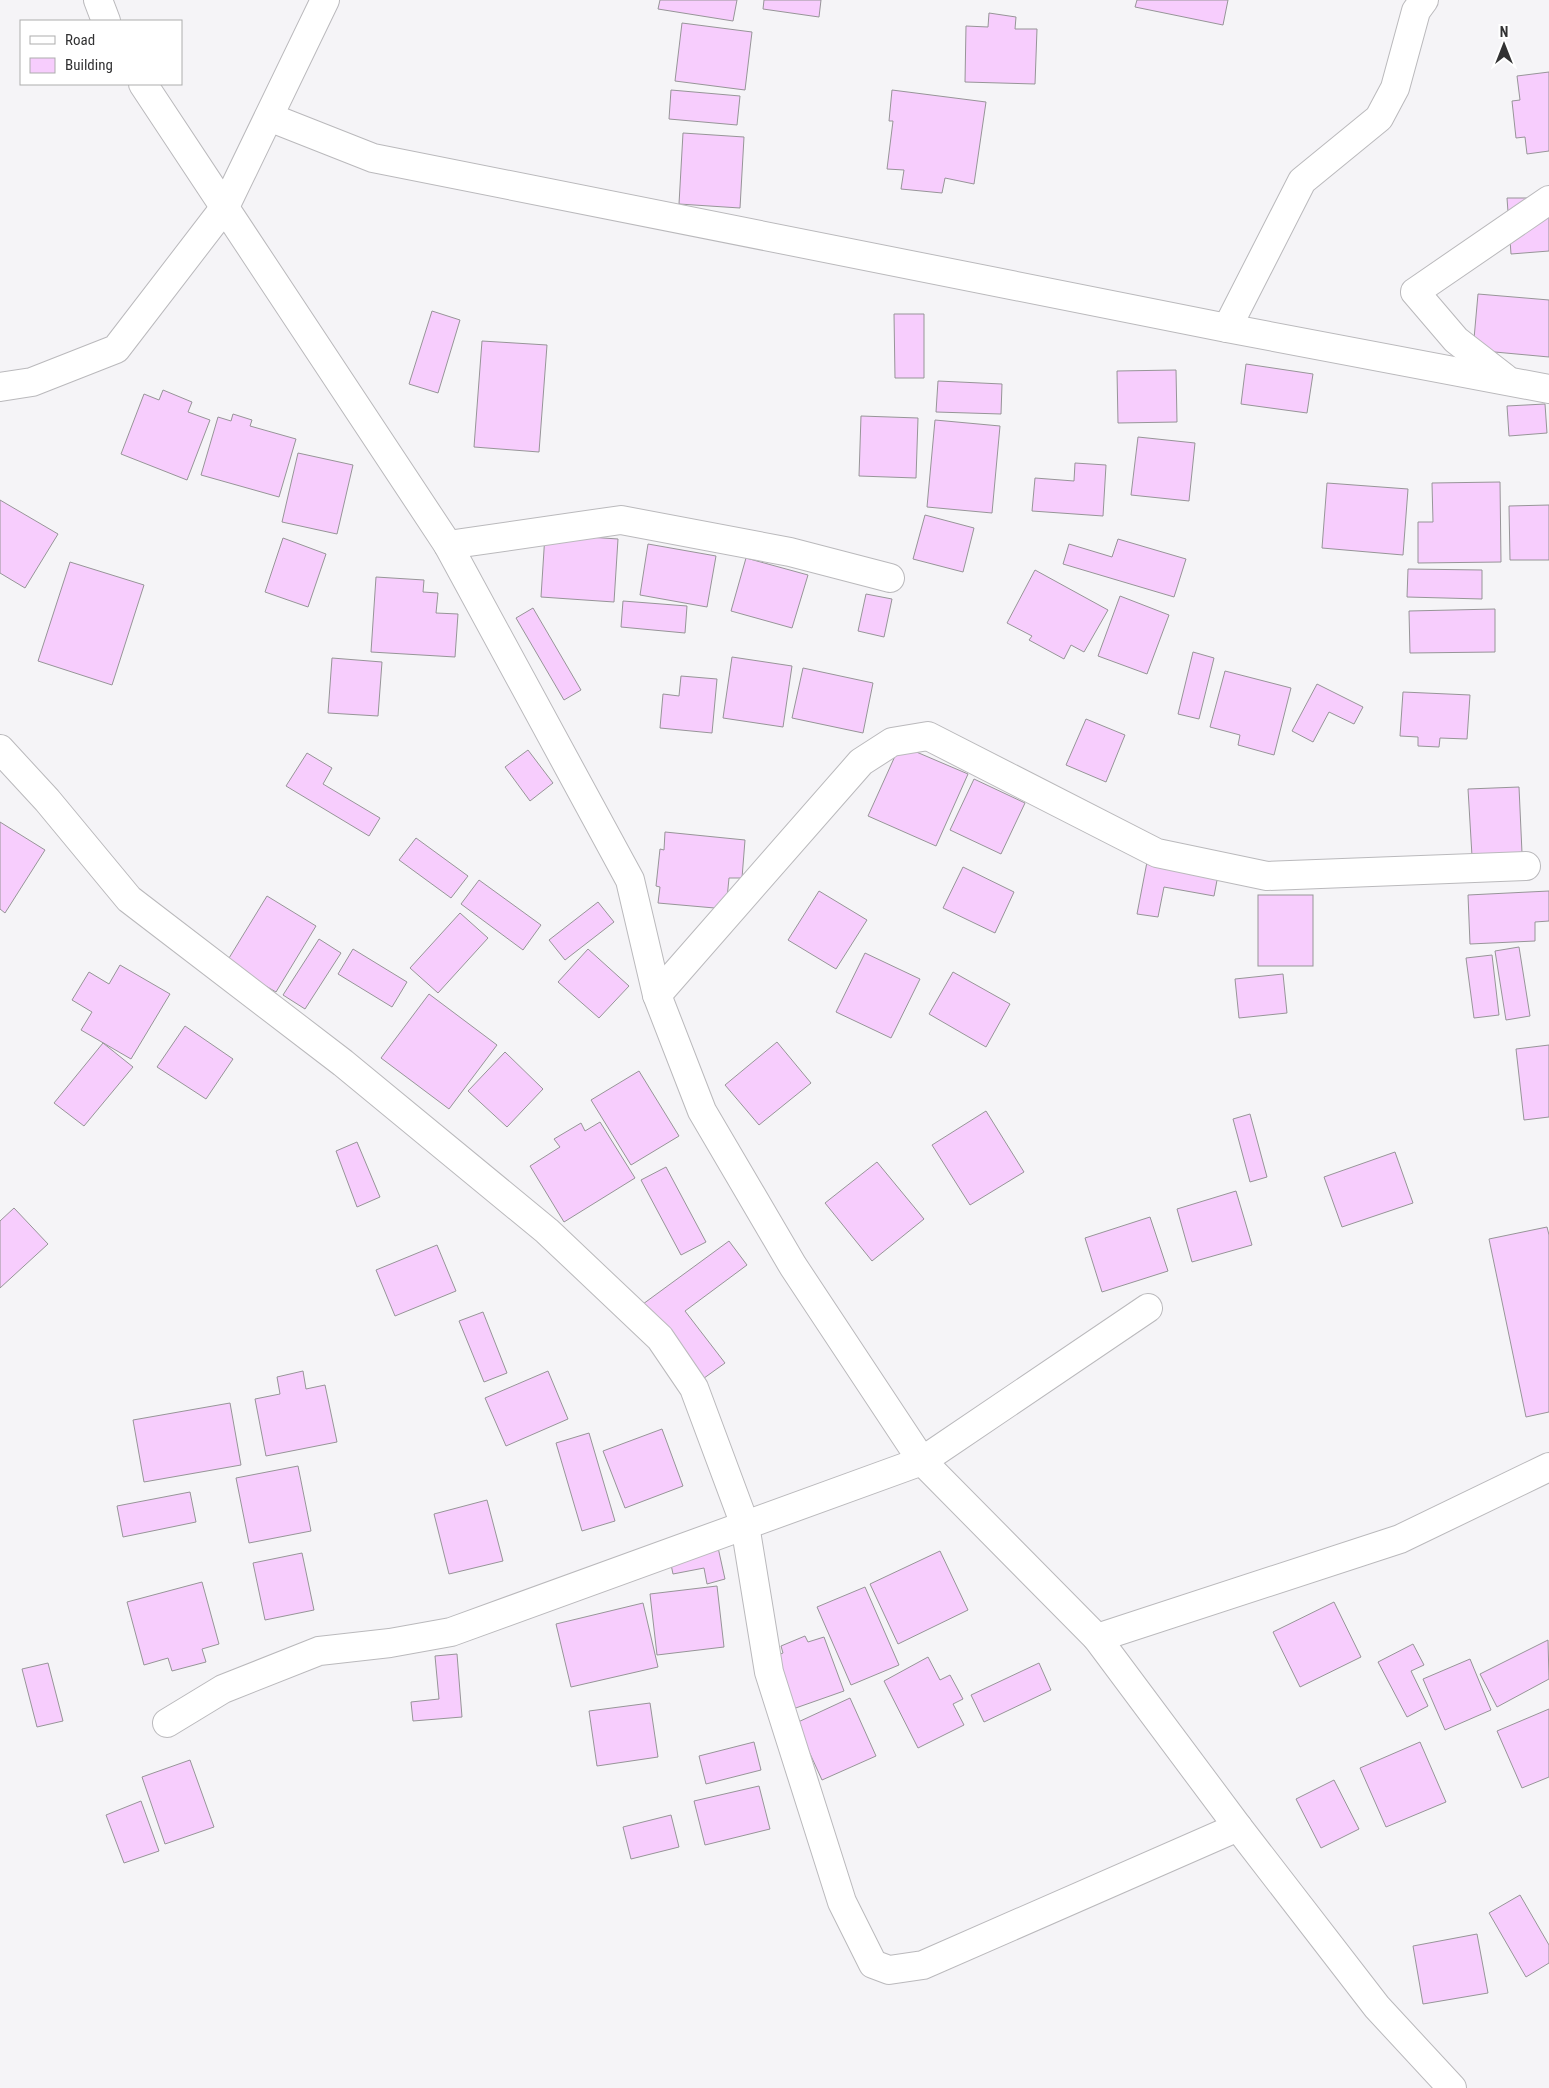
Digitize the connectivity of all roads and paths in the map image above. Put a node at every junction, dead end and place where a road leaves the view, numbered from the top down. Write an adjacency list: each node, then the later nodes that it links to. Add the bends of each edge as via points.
1 (98, 0): 4 (street)
2 (326, 0): 6 (street)
3 (1424, 0): 9 (street, via 1416,11 1395,88 1379,118 1302,181)
4 (106, 20)
5 (144, 85): 8 (street)
6 (269, 118): 8 (street); 9 (street, via 373,158)
7 (1549, 200): 10 (street, via 1415,292 1456,340)
8 (225, 207): 11 (street, via 116,349 32,382); 13 (street)
9 (1227, 328): 10 (street)
10 (1509, 382): 12 (street)
11 (0, 387)
12 (1549, 389)
13 (448, 545): 14 (street, via 621,520 790,552); 17 (street, via 630,880)
14 (890, 578)
15 (0, 748): 21 (street, via 129,899 343,1063 547,1231 660,1338 694,1388)
16 (1526, 866): 17 (street, via 1267,876 1157,853 928,736 892,742 861,762)
17 (657, 995): 19 (street, via 702,1111 793,1266)
18 (1148, 1308): 19 (street)
19 (922, 1461): 21 (street); 22 (street)
20 (1549, 1467): 22 (street, via 1400,1539)
21 (745, 1525): 23 (street, via 451,1632 319,1651 223,1689); 24 (street, via 769,1672 842,1902 873,1964 889,1970 923,1965)
22 (1096, 1638): 24 (street)
23 (168, 1723)
24 (1238, 1827): 25 (street, via 1377,2007)
25 (1452, 2088)

